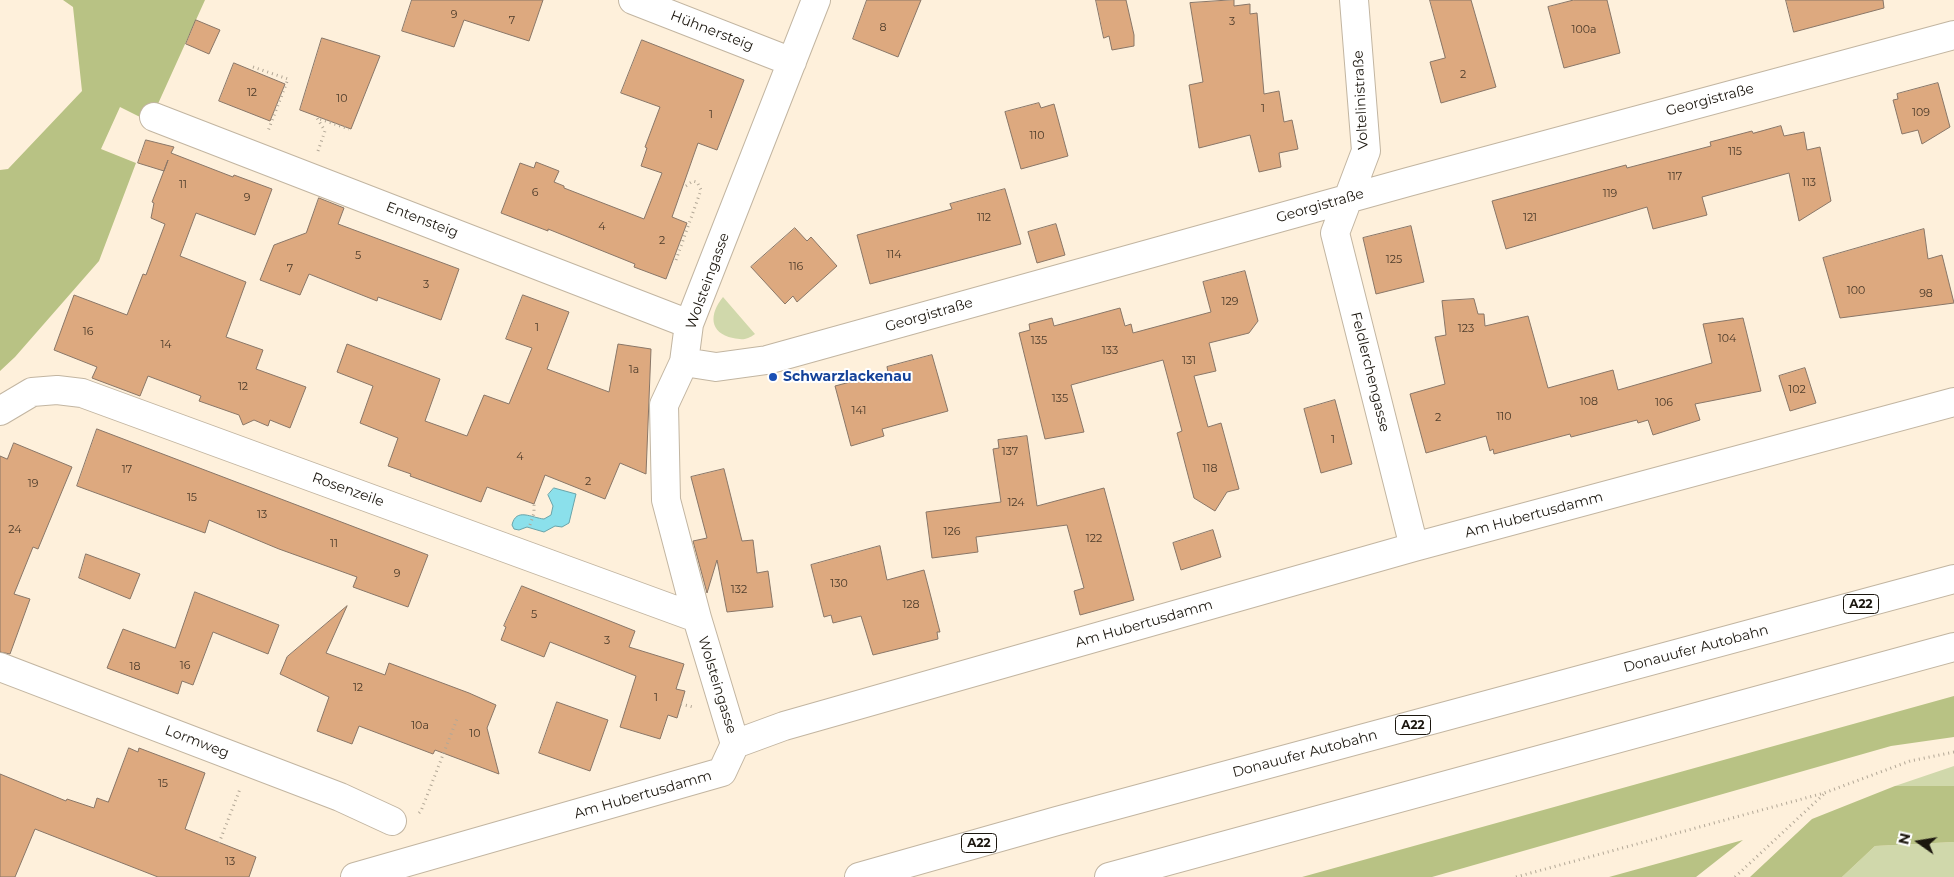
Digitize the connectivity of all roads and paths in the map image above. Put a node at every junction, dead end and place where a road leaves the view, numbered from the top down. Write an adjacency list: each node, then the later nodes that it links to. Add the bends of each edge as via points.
1 (633, 0): 5 (main road, Hühnersteig)
2 (816, 0): 5 (main road, Wolsteingasse)
3 (1354, 0): 12 (main road, Voltelinistraße, via 1366,151)
4 (1954, 35): 12 (main road, Georgistraße)
5 (792, 62): 14 (main road, Wolsteingasse)
6 (253, 67): 9 (path, via 288,78)
7 (154, 117): 9 (main road, Entensteig)
8 (350, 129): 10 (path, via 317,118 325,131)
9 (259, 158): 10 (main road, Entensteig)
10 (310, 178): 14 (main road, Entensteig)
11 (683, 188): 13 (path, via 693,181 701,190)
12 (1350, 198): 15 (main road, Georgistraße, via 767,360 716,367); 20 (main road, Feldlerchengasse, via 1335,233)
13 (676, 260)
14 (690, 324): 15 (main road, Wolsteingasse)
15 (684, 362): 22 (main road, Wolsteingasse, via 664,405 666,500)
16 (1954, 402): 20 (main road, Am Hubertusdamm)
17 (0, 411): 22 (main road, Rosenzeile, via 32,392 82,393)
18 (534, 504): 19 (path)
19 (528, 530)
20 (1414, 547): 26 (main road, Am Hubertusdamm, via 792,724)
21 (1954, 579): 33 (main road, Donauufer Autobahn / A22, via 1058,820)
22 (697, 618): 26 (main road, Wolsteingasse)
23 (1954, 647): 34 (main road)
24 (0, 666): 28 (main road, Lormweg)
25 (457, 719): 30 (path, via 421,811)
26 (735, 744): 32 (main road, Am Hubertusdamm, via 722,772)
27 (1954, 752): 29 (path, via 1910,761)
28 (250, 763): 30 (main road, Lormweg); 31 (path)
29 (1824, 793): 35 (path); 36 (path)
30 (404, 818)
31 (220, 843)
32 (355, 877)
33 (859, 877)
34 (1109, 877)
35 (1516, 877)
36 (1735, 877)

